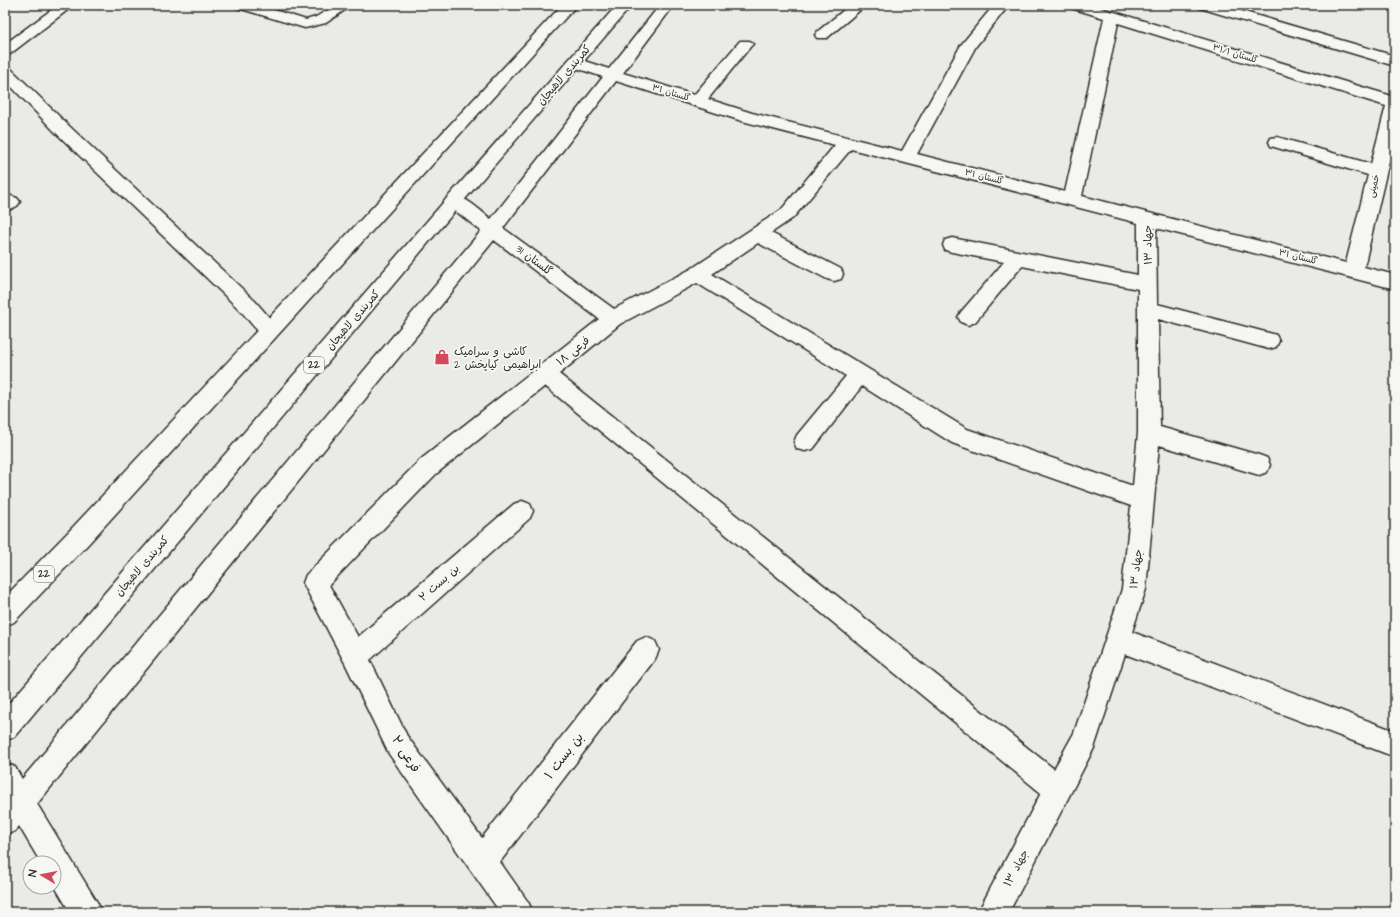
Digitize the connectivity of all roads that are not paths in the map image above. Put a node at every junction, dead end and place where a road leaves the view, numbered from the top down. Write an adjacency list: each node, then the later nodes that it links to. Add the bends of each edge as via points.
1 (66, 5): 14 (main road)
2 (243, 5): 3 (main road, via 305,24 314,24)
3 (345, 5)
4 (570, 5): 40 (main road, 22)
5 (624, 5): 16 (main road, کمربندی لاهیجان / 22)
6 (667, 5): 18 (main road)
7 (859, 5): 12 (main road)
8 (1002, 5): 23 (main road, via 969,45)
9 (1076, 5): 11 (main road, گلستان ۳۱/۱)
10 (1205, 5): 15 (main road)
11 (1112, 16): 20 (main road, گلستان ۳۱/۱); 25 (main road)
12 (822, 35)
13 (745, 44): 19 (main road)
14 (5, 51)
15 (1395, 60)
16 (575, 63): 18 (main road, گلستان ۳۱); 26 (main road, کمربندی لاهیجان / 22)
17 (5, 71): 40 (main road)
18 (612, 74): 19 (main road, گلستان ۳۱); 28 (main road)
19 (698, 101): 21 (main road, گلستان ۳۱, via 748,117)
20 (1395, 102): 24 (main road, خمینی)
21 (847, 142): 23 (main road, گلستان ۳۱); 29 (main road, فرعی ۱۸, via 786,214)
22 (1277, 142): 24 (main road)
23 (907, 157): 25 (main road, گلستان ۳۱)
24 (1377, 172): 32 (main road, خمینی)
25 (1072, 200): 27 (main road, گلستان ۳۱)
26 (454, 201): 28 (main road, گلستان 31); 54 (main road, کمربندی لاهیجان / 22)
27 (1147, 219): 32 (main road, گلستان ۳۱); 36 (main road, جهاد ۱۳)
28 (493, 229): 39 (main road, گلستان 31); 58 (main road)
29 (757, 234): 33 (main road, فرعی ۱۸); 34 (main road)
30 (952, 244): 31 (main road)
31 (1018, 258): 36 (main road); 38 (main road)
32 (1353, 272): 35 (main road, گلستان ۳۱)
33 (698, 274): 39 (main road, فرعی ۱۸); 43 (main road)
34 (834, 274)
35 (1395, 282)
36 (1148, 284): 37 (main road, جهاد ۱۳)
37 (1148, 309): 41 (main road); 44 (main road, جهاد ۱۳)
38 (968, 317)
39 (614, 319): 42 (main road, فرعی ۱۸)
40 (270, 330): 50 (main road, 22)
41 (1269, 341)
42 (544, 374): 49 (main road, فرعی ۱۸, via 428,467); 57 (main road)
43 (859, 374): 45 (main road); 47 (main road, via 960,436)
44 (1149, 433): 46 (main road); 47 (main road, جهاد ۱۳)
45 (805, 442)
46 (1259, 465)
47 (1143, 500): 51 (main road, جهاد ۱۳, via 1134,589)
48 (522, 511): 53 (main road, بن بست ۲)
49 (315, 583): 53 (main road, فرعی ۲)
50 (5, 614)
51 (1118, 639): 55 (main road); 57 (main road, جهاد ۱۳, via 1085,739)
52 (646, 650): 59 (main road, بن بست ۱)
53 (355, 656): 59 (main road, فرعی ۲, via 398,745)
54 (5, 728)
55 (1395, 744)
56 (5, 778): 58 (main road)
57 (1058, 789): 62 (main road, جهاد ۱۳)
58 (13, 812): 60 (main road)
59 (482, 862): 61 (main road, فرعی ۲)
60 (87, 912)
61 (518, 912)
62 (992, 912)

